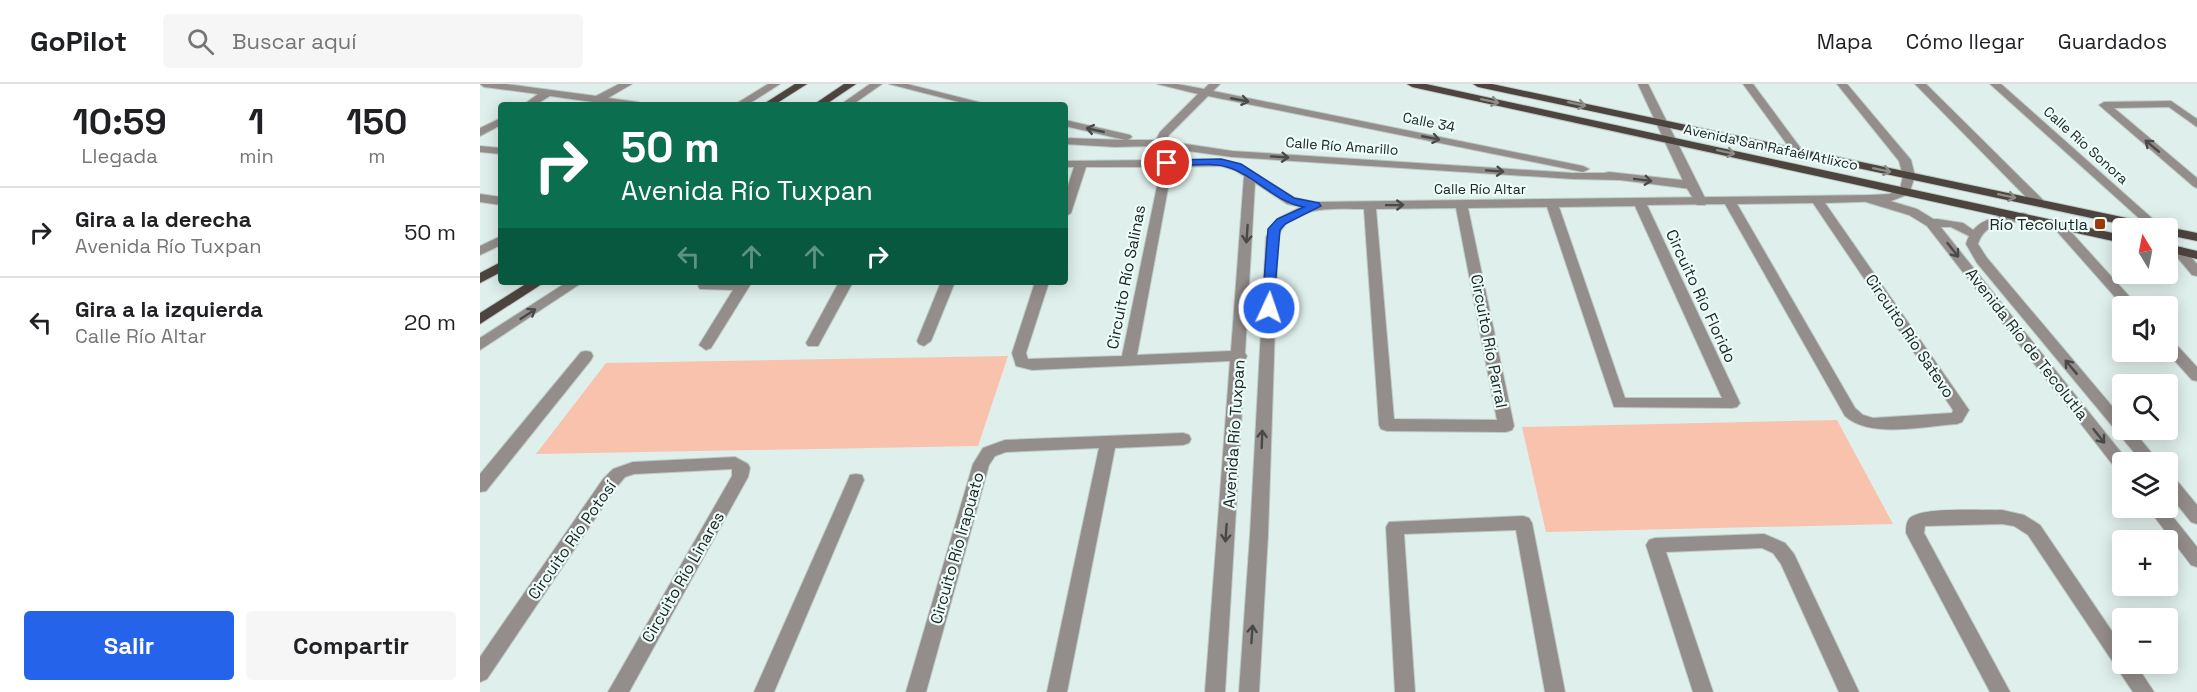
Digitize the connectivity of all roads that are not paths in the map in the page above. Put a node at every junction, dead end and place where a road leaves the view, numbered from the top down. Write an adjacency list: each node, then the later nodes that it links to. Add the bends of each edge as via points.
1 (482, 84): 17 (street)
2 (627, 84): 20 (street)
3 (775, 84): 21 (street)
4 (802, 84): 22 (main road)
5 (851, 84): 23 (main road)
6 (877, 84): 24 (street)
7 (894, 84): 25 (street)
8 (1162, 84): 18 (street, Calle 34)
9 (1215, 84): 18 (street)
10 (1412, 84): 31 (main road, Avenida San Rafaél Atlixco, one-way to 31)
11 (1478, 84): 26 (main road, Avenida San Rafaél Atlixco, one-way to 26)
12 (1643, 84): 26 (street)
13 (1748, 84): 36 (street)
14 (1842, 84): 42 (street, via 1905,160)
15 (1920, 84): 54 (street)
16 (1995, 84): 61 (street, Calle Río Sonora)
17 (548, 93): 19 (street); 20 (street)
18 (1205, 93): 33 (street); 43 (street, Calle 34, one-way to 43)
19 (533, 102)
20 (606, 102)
21 (744, 102)
22 (772, 102)
23 (823, 102)
24 (850, 102)
25 (972, 102)
26 (1660, 122): 31 (street); 36 (main road, Avenida San Rafaél Atlixco)
27 (498, 123): 30 (street)
28 (1068, 124): 33 (street, one-way to 28)
29 (2197, 124): 44 (street, one-way to 29, via 2104,105 2171,104)
30 (480, 133)
31 (1669, 140): 45 (street); 46 (main road, Avenida San Rafaél Atlixco, one-way to 46)
32 (1068, 141): 33 (street, Calle Río Amarillo)
33 (1153, 143): 37 (street); 38 (street); 43 (street, Calle Río Amarillo, one-way to 43, via 1244,155)
34 (480, 149): 35 (street)
35 (498, 151)
36 (1798, 152): 42 (main road, Avenida San Rafaél Atlixco, one-way to 42)
37 (1147, 163): 38 (street, Calle Río Altar); 40 (street, Calle Río Altar)
38 (1167, 163): 41 (street, Calle Río Altar, via 1221,163 1238,167); 94 (street, Circuito Río Salinas)
39 (1068, 164): 40 (street, Calle Río Altar)
40 (1081, 164): 55 (street)
41 (1250, 176): 59 (street, Calle Río Altar, via 1291,201); 93 (street, Avenida Río Tuxpan, one-way to 93)
42 (1909, 176): 46 (street); 54 (main road, Avenida San Rafaél Atlixco, one-way to 54)
43 (1618, 177): 45 (street, Calle 34, one-way to 45)
44 (2197, 184)
45 (1690, 185): 52 (street)
46 (1905, 191): 48 (street, Calle Río Altar); 60 (main road, Avenida San Rafaél Atlixco)
47 (480, 198): 50 (street)
48 (1870, 199): 49 (street, Calle Río Altar); 63 (street, Avenida Río de Tecolutla, via 1913,212)
49 (1817, 200): 51 (street, Calle Río Altar); 51 (street, Circuito Río Satevo, via 1961,410 1957,418 1873,424 1850,412)
50 (498, 201)
51 (1729, 201): 52 (street, Calle Río Altar)
52 (1701, 202): 53 (street, Calle Río Altar)
53 (1640, 203): 57 (street, Calle Río Altar); 57 (street, Circuito Río Florido, via 1732,403 1619,403)
54 (2039, 203): 62 (main road, Avenida San Rafaél Atlixco)
55 (1068, 204)
56 (1461, 204): 57 (street, Calle Río Altar); 58 (street, Calle Río Altar, one-way to 56); 58 (street, Circuito Río Parral, via 1506,426 1387,425)
57 (1552, 204)
58 (1370, 205): 59 (street, Calle Río Altar)
59 (1315, 206): 118 (street, Avenida Río Tuxpan, one-way to 59, via 1272,237 1281,221)
60 (2023, 217): 64 (main road, Avenida San Rafaél Atlixco); 66 (street, via 1981,226)
61 (2145, 218)
62 (2112, 219)
63 (1931, 223): 66 (street, Avenida Río de Tecolutla, via 1963,226); 100 (street, Avenida Río de Tecolutla, one-way to 100)
64 (2058, 225): 67 (main road, Avenida San Rafaél Atlixco); 85 (street)
65 (2178, 233): 68 (main road)
66 (1973, 234): 96 (street, Avenida Río de Tecolutla, one-way to 66, via 1982,260 1972,244)
67 (2112, 237)
68 (2197, 237)
69 (498, 242): 70 (street)
70 (481, 250)
71 (2178, 251): 73 (main road)
72 (2178, 255): 75 (street)
73 (2197, 255)
74 (498, 268): 76 (main road)
75 (2197, 272)
76 (480, 279)
77 (533, 285): 86 (main road)
78 (571, 285): 89 (street, one-way to 78)
79 (724, 285): 84 (street)
80 (743, 285): 90 (street)
81 (844, 285): 88 (street)
82 (947, 285): 87 (street)
83 (1041, 285): 94 (street, Circuito Río Salinas, via 1019,353 1021,362)
84 (705, 286)
85 (2123, 296)
86 (480, 318)
87 (924, 341)
88 (813, 343)
89 (480, 345)
90 (706, 345)
91 (2178, 355): 95 (street)
92 (586, 356): 103 (street)
93 (1240, 356): 94 (street, Circuito Río Salinas); 117 (street, Avenida Río Tuxpan, one-way to 117)
94 (1128, 362)
95 (2197, 376)
96 (2112, 416)
97 (1183, 439): 99 (street, Circuito Río Irapuato)
98 (2132, 440): 101 (street, Avenida Río de Tecolutla)
99 (1108, 442): 115 (street, Circuito Río Irapuato, via 1005,446 989,452 981,464); 116 (street)
100 (2112, 452)
101 (2143, 452)
102 (735, 463): 111 (street, Circuito Río Potosí, via 633,468 619,473); 113 (street, Circuito Río Linares, via 742,468 740,477)
103 (486, 471): 105 (street)
104 (856, 480): 114 (street)
105 (480, 486)
106 (2178, 494): 107 (street)
107 (2197, 517)
108 (2164, 518): 109 (street)
109 (2197, 560)
110 (2112, 646): 123 (street, via 2034,530 2018,520 2002,517 1922,519 1915,524 1915,533)
111 (480, 673)
112 (2131, 674): 124 (street)
113 (618, 692)
114 (764, 692)
115 (916, 692)
116 (1057, 692)
117 (1215, 692)
118 (1248, 692)
119 (1405, 692): 120 (street, via 1395,527 1523,523)
120 (1555, 692)
121 (1703, 692): 122 (street, via 1655,545 1764,541 1779,548 1788,559)
122 (1849, 692)
123 (2000, 692)
124 (2144, 692)

